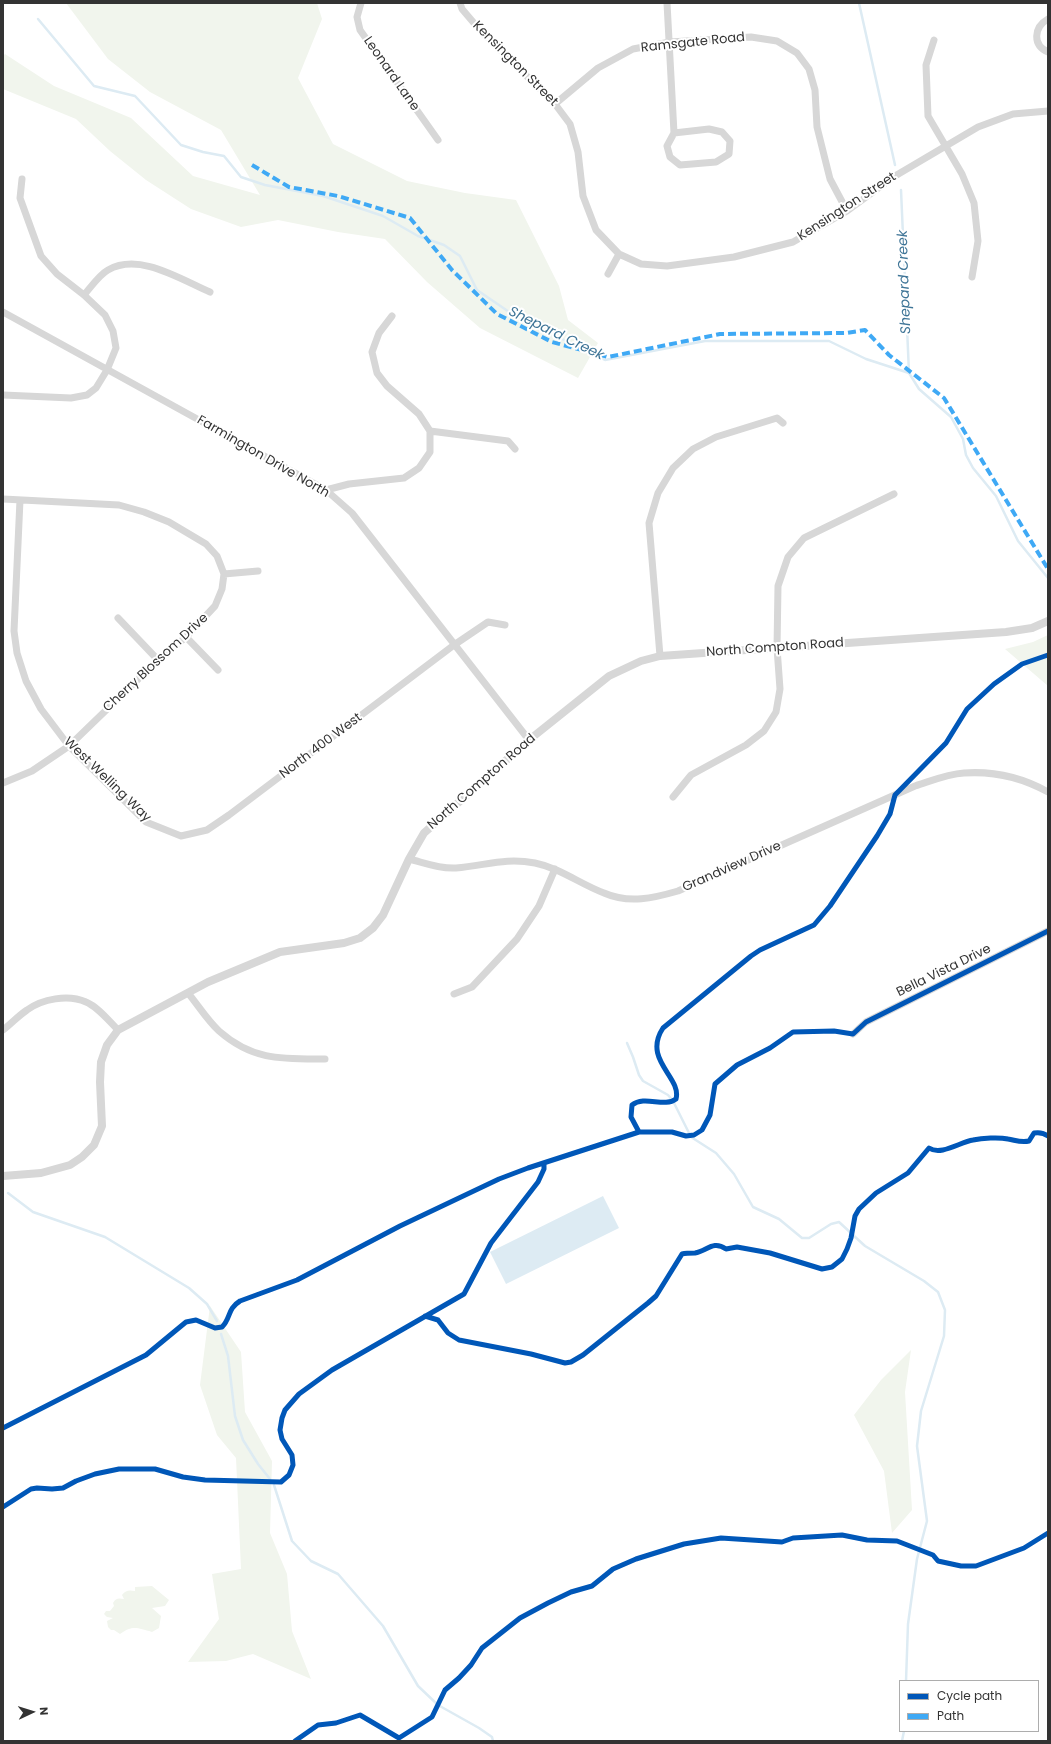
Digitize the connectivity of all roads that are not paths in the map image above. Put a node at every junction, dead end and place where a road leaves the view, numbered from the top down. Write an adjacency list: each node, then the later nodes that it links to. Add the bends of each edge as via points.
1 (361, 3): 11 (street, Leonard Lane, via 357,17 360,30)
2 (460, 3): 8 (street, Kensington Street, via 479,29)
3 (667, 3): 6 (street)
4 (1045, 21): 7 (street, via 1037,31 1037,39 1042,49)
5 (934, 40): 12 (street, via 926,65 928,116)
6 (670, 42): 8 (street, Ramsgate Road, via 633,49 598,68); 10 (street); 14 (street, Ramsgate Road, via 751,37 777,41 797,53 809,69 815,90 817,127 830,179)
7 (1048, 52)
8 (555, 104): 15 (street, Kensington Street, via 570,124 578,152 583,196 596,230)
9 (1048, 111): 12 (street, Kensington Street, via 1013,114 978,126)
10 (674, 133): 10 (street, via 667,146 670,157 680,165 716,162 729,154 730,141 722,132 709,129)
11 (438, 140)
12 (946, 146): 14 (street, Kensington Street, via 895,176); 17 (street, via 962,174 974,203 978,241)
13 (22, 180): 19 (street, via 20,198 41,256 57,274)
14 (847, 211): 15 (street, Kensington Street, via 793,242 734,257 667,266 642,264)
15 (619, 254): 16 (street)
16 (608, 274)
17 (972, 277)
18 (210, 292): 19 (street, via 147,265 133,263 106,271)
19 (84, 295): 22 (street, via 105,315 113,331 116,348)
20 (3, 312): 22 (street, Farmington Drive North)
21 (392, 316): 25 (street, via 379,333 372,352 377,373 387,386 419,414)
22 (107, 370): 23 (street, via 96,388 87,395 71,398); 27 (street, Farmington Drive North)
23 (3, 395)
24 (783, 423): 39 (street, via 777,418 755,424 716,437 693,449 672,468 658,493 649,523)
25 (430, 431): 26 (street, via 508,442); 27 (street, via 430,452 418,468 404,478 349,484)
26 (515, 449)
27 (326, 490): 37 (street, Farmington Drive North, via 352,513)
28 (894, 494): 38 (street, via 804,538 788,557 778,586)
29 (3, 499): 30 (street)
30 (20, 500): 32 (street, via 119,505 144,512 169,522 206,544 217,556); 43 (street, West Welling Way, via 14,630 17,653 26,681 41,709)
31 (258, 571): 32 (street)
32 (224, 574): 36 (street, Cherry Blossom Drive, via 216,606)
33 (118, 618): 40 (street)
34 (1048, 621): 38 (street, North Compton Road, via 1032,628 1006,632)
35 (505, 625): 37 (street, North 400 West, via 488,622)
36 (186, 637): 40 (street, Cherry Blossom Drive); 41 (street)
37 (454, 645): 42 (street, Farmington Drive North); 47 (street, North 400 West, via 229,816 207,830)
38 (777, 648): 39 (street, North Compton Road); 46 (street, via 780,689 776,712 764,732 692,775)
39 (660, 656): 42 (street, North Compton Road, via 641,660 609,676)
40 (158, 660): 43 (street, Cherry Blossom Drive)
41 (218, 670)
42 (529, 740): 48 (street, North Compton Road, via 424,833)
43 (69, 746): 44 (street, Cherry Blossom Drive, via 32,771); 47 (street, West Welling Way, via 146,822)
44 (3, 782)
45 (1048, 792): 49 (street, Grandview Drive, via 1013,777 988,773 963,773 942,777 916,786 678,891 650,899 624,899 604,894)
46 (673, 797)
47 (181, 836)
48 (409, 859): 49 (street, Grandview Drive, via 440,868 506,860 535,863); 51 (street, North Compton Road, via 383,915 373,928 360,938 344,943 280,952)
49 (555, 869): 52 (street, via 539,906 517,939 472,987)
50 (1048, 932): 55 (street, Bella Vista Drive, via 866,1022)
51 (188, 993): 54 (street, North Compton Road); 56 (street, via 218,1030 238,1045 260,1055 284,1059)
52 (454, 994)
53 (3, 1030): 54 (street, via 28,1009 50,1000 69,998 86,1002)
54 (118, 1030): 57 (street, North Compton Road, via 107,1045 101,1062 102,1126 94,1145 70,1165 41,1173)
55 (853, 1034)
56 (325, 1059)
57 (3, 1176)

